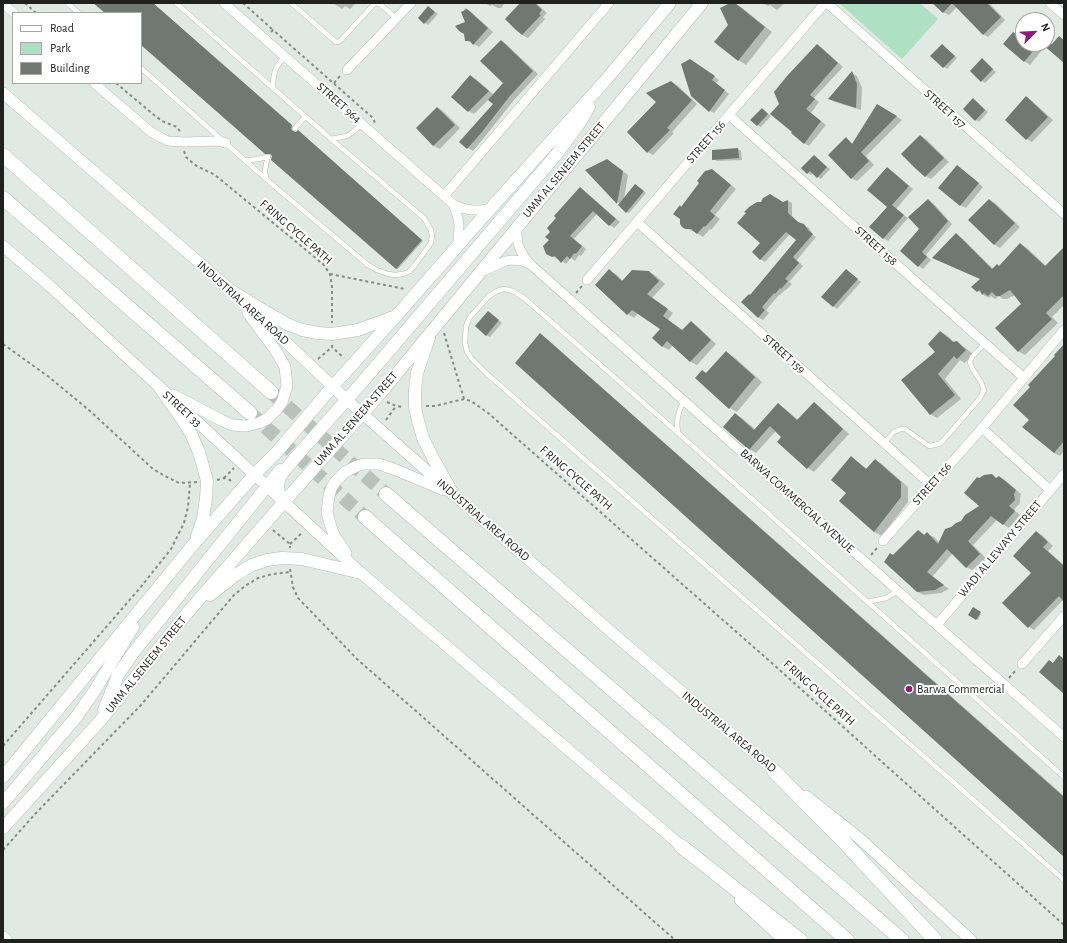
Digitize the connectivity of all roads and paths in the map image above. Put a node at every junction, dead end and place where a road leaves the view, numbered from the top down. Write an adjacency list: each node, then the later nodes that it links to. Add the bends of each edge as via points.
1 (25, 3): 15 (path)
2 (67, 3): 16 (lane)
3 (176, 3): 27 (lane)
4 (224, 3): 20 (street, STREET 964)
5 (243, 3): 19 (path)
6 (291, 3): 18 (lane, via 338,42 376,3)
7 (411, 3): 18 (street)
8 (609, 3): 40 (street)
9 (670, 3): 24 (main road)
10 (702, 3): 46 (main road, UMM AL SENEEM STREET)
11 (826, 3): 29 (street, STREET 156); 44 (street, STREET 157)
12 (1050, 3): 17 (street)
13 (3, 4): 14 (street)
14 (13, 12)
15 (35, 12)
16 (78, 12)
17 (1064, 15)
18 (396, 18): 23 (street)
19 (273, 30): 20 (path); 33 (path, via 373,118 376,123)
20 (265, 39): 21 (street, STREET 964)
21 (285, 56): 27 (lane, via 275,71); 31 (street, STREET 964)
22 (142, 69): 36 (lane)
23 (347, 70)
24 (605, 81): 43 (main road); 71 (main road, via 579,124 556,155)
25 (95, 84): 35 (street, via 151,132 168,140)
26 (117, 84): 35 (path, F RING CYCLE PATH, via 162,121 177,128)
27 (273, 89): 30 (lane)
28 (3, 93): 53 (street, INDUSTRIAL AREA ROAD)
29 (729, 115): 45 (street, STREET 156); 60 (street, STREET 158)
30 (305, 117): 32 (lane); 34 (lane)
31 (362, 124): 33 (street, STREET 964); 34 (lane, via 346,136)
32 (295, 128)
33 (372, 132): 40 (street, STREET 964)
34 (331, 139): 39 (lane, via 428,224 432,236 431,243 410,271 396,275 388,274 368,265)
35 (184, 142): 36 (street); 51 (path, F RING CYCLE PATH, via 186,157 195,165 215,175 323,264)
36 (226, 142): 38 (lane)
37 (3, 155): 68 (highway)
38 (245, 160): 39 (lane); 39 (lane, via 268,156)
39 (266, 179)
40 (444, 196): 42 (street, STREET 964)
41 (3, 198): 75 (highway)
42 (453, 204): 43 (street, STREET 964, via 471,210); 47 (street, via 459,225)
43 (491, 208): 47 (main road)
44 (1064, 214)
45 (637, 222): 52 (street, STREET 156); 80 (street, STREET 159)
46 (517, 227): 49 (street, BARWA COMMERCIAL AVENUE, via 519,247); 50 (main road, UMM AL SENEEM STREET)
47 (458, 245): 54 (main road)
48 (3, 246): 67 (street, STREET 33)
49 (530, 264): 50 (street, via 512,260); 55 (street, BARWA COMMERCIAL AVENUE)
50 (481, 272): 57 (main road, UMM AL SENEEM STREET)
51 (330, 274): 54 (path); 59 (path, F RING CYCLE PATH)
52 (586, 280): 55 (path)
53 (232, 291): 59 (main road, via 287,324 302,330); 64 (street, INDUSTRIAL AREA ROAD); 67 (street, via 285,367 287,386 277,409 259,423 246,426 232,424)
54 (418, 291): 56 (main road)
55 (570, 300): 72 (street, BARWA COMMERCIAL AVENUE)
56 (397, 315): 59 (main road, via 358,330); 63 (main road)
57 (437, 324): 69 (main road, UMM AL SENEEM STREET); 70 (path); 74 (main road, via 417,373)
58 (1064, 330): 65 (street, STREET 156)
59 (332, 334): 62 (path, F RING CYCLE PATH)
60 (985, 343): 65 (street, STREET 158); 80 (lane, via 970,362 984,390 980,398 940,443 929,446 905,429 894,432)
61 (3, 344): 86 (path, via 95,416 153,469 179,483)
62 (332, 346): 63 (path); 64 (path)
63 (352, 365): 66 (main road)
64 (312, 366): 66 (street, INDUSTRIAL AREA ROAD)
65 (1024, 378): 78 (street, STREET 156)
66 (333, 386): 71 (street, INDUSTRIAL AREA ROAD); 83 (main road); 88 (main road, via 338,396 335,405)
67 (160, 388): 81 (street, STREET 33); 85 (main road, via 191,434)
68 (271, 392)
69 (380, 394): 73 (path, via 388,403); 76 (main road, UMM AL SENEEM STREET)
70 (464, 399): 74 (path, via 435,406); 125 (path, F RING CYCLE PATH, via 488,413 581,494)
71 (347, 400): 76 (street, INDUSTRIAL AREA ROAD); 93 (main road, via 282,474 278,486)
72 (684, 401): 79 (lane, via 678,416); 101 (street, BARWA COMMERCIAL AVENUE)
73 (396, 406): 74 (path); 77 (path)
74 (415, 407): 92 (main road, via 423,438)
75 (250, 413)
76 (362, 413): 77 (street, INDUSTRIAL AREA ROAD); 93 (main road, UMM AL SENEEM STREET)
77 (379, 428): 92 (street, INDUSTRIAL AREA ROAD)
78 (982, 428): 87 (street, STREET 156); 90 (street)
79 (678, 433): 106 (lane); 124 (lane, via 513,291 497,291 470,317 466,326 467,352 486,373)
80 (884, 443): 87 (street, STREET 159)
81 (240, 462): 83 (street, STREET 33); 84 (path)
82 (1064, 474): 90 (street, WADI AL LEWAYY STREET)
83 (254, 475): 88 (street, STREET 33); 89 (main road)
84 (224, 478): 85 (path); 89 (path)
85 (207, 481): 86 (path); 99 (main road, via 203,519)
86 (190, 483): 114 (path, via 184,523 171,549)
87 (931, 485): 97 (street, STREET 156)
88 (267, 486): 93 (street, STREET 33); 112 (main road, via 133,653 118,675)
89 (241, 490): 99 (main road)
90 (1050, 490): 109 (street, WADI AL LEWAYY STREET)
91 (386, 494): 132 (highway)
92 (453, 494): 103 (street, via 379,464 364,464 345,472 331,489 328,520 334,535); 117 (street, INDUSTRIAL AREA ROAD)
93 (284, 502): 95 (main road, UMM AL SENEEM STREET); 96 (street, STREET 33)
94 (365, 517): 131 (highway)
95 (265, 523): 98 (path); 107 (main road, UMM AL SENEEM STREET)
96 (309, 525): 98 (path); 103 (street, STREET 33)
97 (883, 541): 101 (path)
98 (290, 544): 100 (path)
99 (192, 546): 104 (main road)
100 (290, 558): 102 (path); 103 (main road); 107 (main road, via 267,560 252,565)
101 (865, 562): 105 (street, BARWA COMMERCIAL AVENUE)
102 (290, 572): 123 (path, via 258,578 234,594 141,705); 128 (path, via 298,598 357,659)
103 (361, 573): 122 (street)
104 (158, 587): 115 (main road); 120 (main road, via 77,716)
105 (898, 591): 106 (lane, via 886,598); 109 (street, BARWA COMMERCIAL AVENUE)
106 (867, 602): 119 (lane)
107 (188, 612): 112 (main road, UMM AL SENEEM STREET)
108 (1064, 616): 110 (street)
109 (937, 625): 111 (street, BARWA COMMERCIAL AVENUE)
110 (1022, 664): 111 (path)
111 (1004, 684): 113 (street, BARWA COMMERCIAL AVENUE)
112 (100, 721): 121 (main road, UMM AL SENEEM STREET)
113 (1064, 737)
114 (3, 746)
115 (17, 760): 116 (main road); 118 (main road)
116 (3, 771)
117 (774, 771): 133 (highway); 134 (street, INDUSTRIAL AREA ROAD, via 858,837)
118 (3, 777)
119 (1064, 777)
120 (3, 803)
121 (3, 828)
122 (681, 846): 129 (street); 130 (highway)
123 (3, 850)
124 (1064, 880)
125 (1064, 924)
126 (3, 937): 127 (main road)
127 (6, 940)
128 (675, 940)
129 (784, 940)
130 (800, 940)
131 (846, 940)
132 (902, 940)
133 (935, 940)
134 (971, 940)

